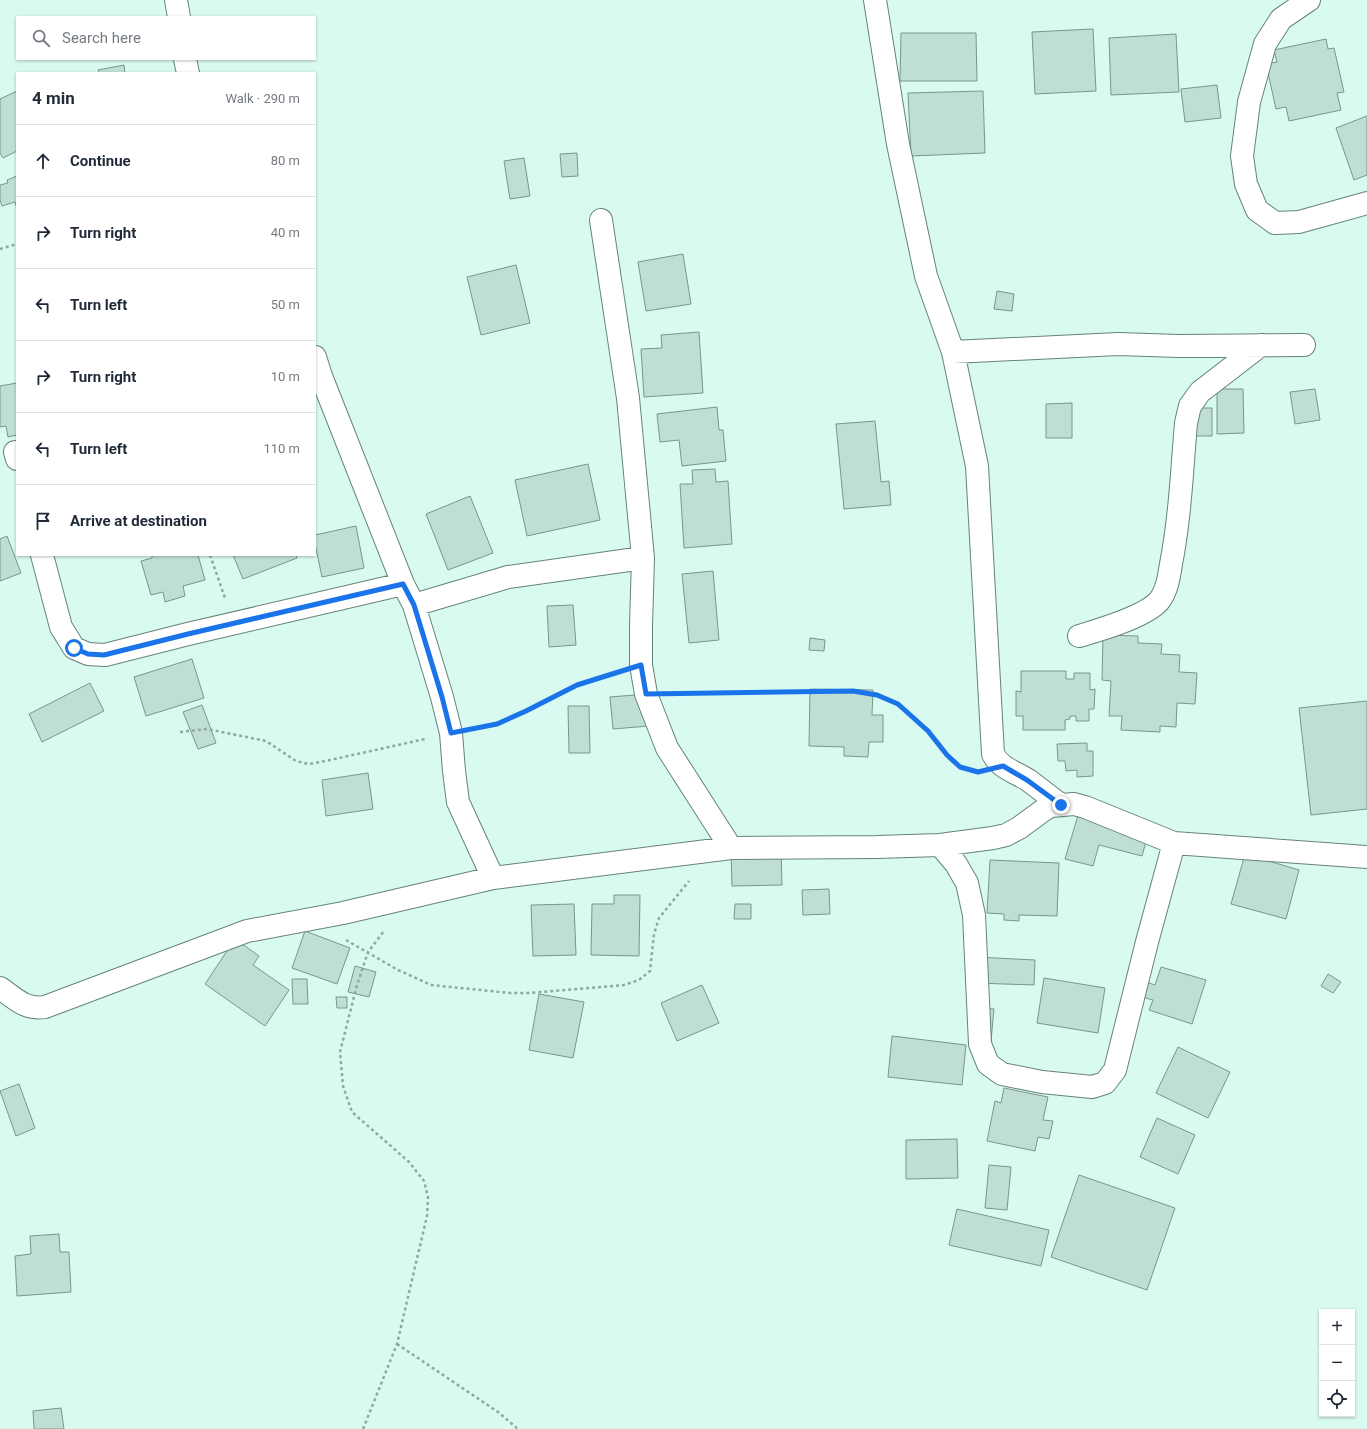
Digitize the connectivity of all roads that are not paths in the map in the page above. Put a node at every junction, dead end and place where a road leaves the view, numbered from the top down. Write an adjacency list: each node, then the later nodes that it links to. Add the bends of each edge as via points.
1 (176, 0): 4 (street)
2 (876, 0): 11 (street, via 898,144 926,276)
3 (1309, 0): 7 (street, via 1281,19 1265,44 1249,102 1242,156 1246,184 1257,210 1275,223 1299,222)
4 (179, 16)
5 (185, 60): 6 (street)
6 (188, 72)
7 (1367, 203)
8 (601, 220): 14 (street, via 628,398)
9 (1261, 345): 10 (street); 11 (street, via 1118,344); 17 (street, via 1200,392 1190,406 1186,423 1176,537 1167,587 1159,601 1148,610)
10 (1304, 345)
11 (953, 352): 18 (street, via 977,466 993,754 1003,766)
12 (316, 360): 15 (street)
13 (42, 556): 15 (street, via 61,627 74,648 88,654 104,655)
14 (643, 558): 16 (street, via 508,577); 21 (street, via 640,626 641,665 646,694 667,748)
15 (403, 584): 16 (street)
16 (414, 605): 23 (street, via 451,733 458,802)
17 (1079, 636)
18 (1061, 805): 19 (street, via 1074,804 1085,807); 20 (street, via 1045,809 1006,835)
19 (1174, 843): 20 (street, via 1115,1070 1105,1082 1092,1087 1042,1082 1002,1074 988,1064 980,1044 974,915 967,882); 22 (street)
20 (940, 845): 21 (street)
21 (722, 849): 23 (street)
22 (1367, 857)
23 (493, 878): 24 (street, via 343,913 247,930 46,1007 24,1005)
24 (0, 988)

